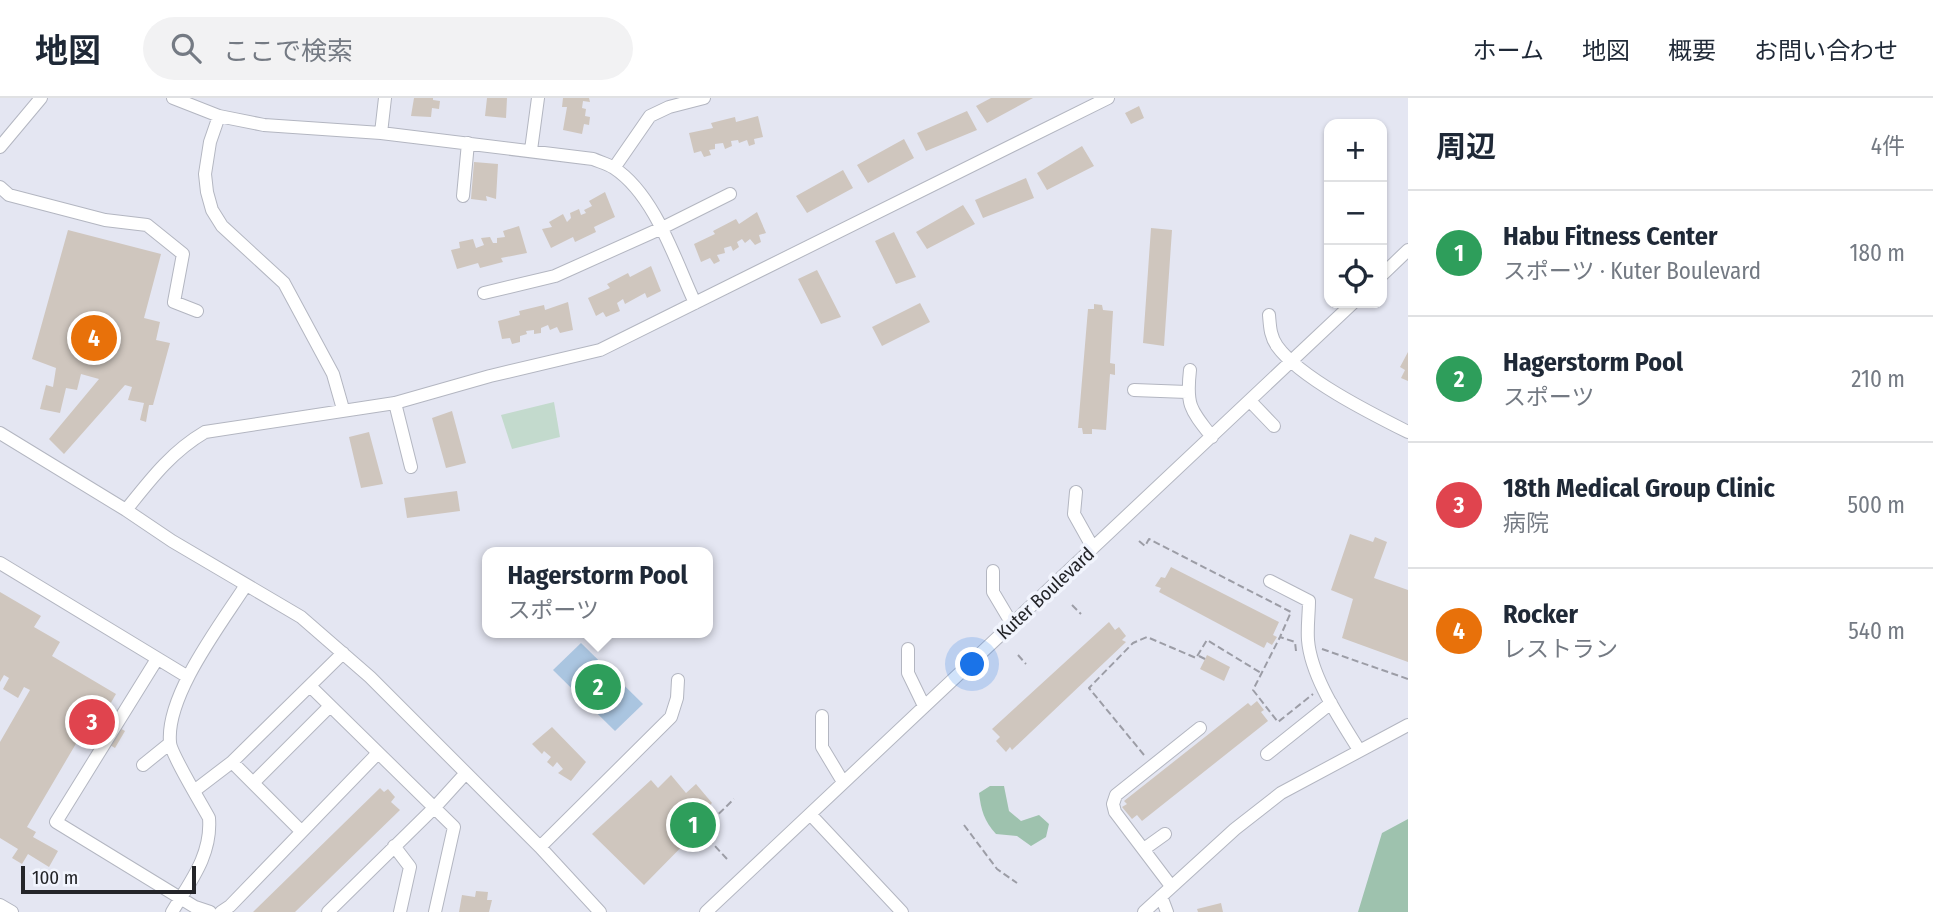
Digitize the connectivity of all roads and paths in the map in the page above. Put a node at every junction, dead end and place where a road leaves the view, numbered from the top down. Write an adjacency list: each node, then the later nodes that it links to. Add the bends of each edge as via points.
1 (41, 98): 10 (street)
2 (173, 98): 7 (street)
3 (385, 98): 8 (street)
4 (538, 98): 11 (street)
5 (704, 98): 12 (street, via 650,116)
6 (1108, 98): 20 (street)
7 (219, 116): 8 (street, via 299,128); 30 (street, via 205,174 212,210 222,226 284,283 333,374)
8 (381, 133): 9 (street)
9 (468, 143): 11 (street); 15 (street)
10 (0, 147)
11 (531, 150): 12 (street, via 593,159)
12 (614, 168): 16 (street, via 646,202)
13 (0, 187): 22 (street, via 9,195 93,217 147,225 183,254 174,302)
14 (730, 194): 16 (street)
15 (463, 196)
16 (662, 228): 19 (street, via 555,276); 20 (street)
17 (1408, 250): 18 (street)
18 (1387, 266)
19 (484, 293)
20 (695, 303): 29 (street, via 600,350)
21 (1348, 308): 24 (street, Kuter Boulevard)
22 (197, 311)
23 (1269, 314): 24 (street, via 1276,345)
24 (1292, 362): 28 (street, Kuter Boulevard); 32 (street, via 1339,395)
25 (1190, 370): 27 (street)
26 (1134, 390): 27 (street)
27 (1188, 393): 34 (street, via 1193,412)
28 (1250, 401): 31 (street); 34 (street, Kuter Boulevard)
29 (395, 403): 30 (street); 35 (street)
30 (343, 409): 37 (street, via 205,432 166,461)
31 (1274, 426)
32 (1408, 432)
33 (0, 433): 37 (street)
34 (1212, 437): 39 (street, Kuter Boulevard)
35 (411, 467)
36 (1076, 492): 39 (street, via 1074,513)
37 (126, 510): 43 (street)
38 (1139, 541): 47 (path, via 1145,546 1149,539 1291,612)
39 (1093, 548): 46 (street, Kuter Boulevard)
40 (0, 563): 54 (street)
41 (993, 571): 46 (street, via 993,592)
42 (1270, 581): 63 (street, via 1309,601 1310,654)
43 (246, 584): 51 (street, via 301,617); 58 (street)
44 (1072, 605): 45 (path)
45 (1081, 614)
46 (1012, 624): 65 (street, Kuter Boulevard)
47 (1280, 636): 50 (path, via 1295,642); 57 (path)
48 (1314, 647): 59 (path)
49 (908, 649): 65 (street, via 908,673)
50 (1296, 651)
51 (343, 653): 61 (street); 76 (street)
52 (1018, 655): 56 (path)
53 (1198, 655): 55 (path); 57 (path, via 1207,640); 75 (path, via 1196,659 1147,637 1133,643 1089,688)
54 (157, 659): 58 (street); 93 (street, via 57,822)
55 (1205, 659)
56 (1026, 664)
57 (1261, 673): 62 (path, via 1253,690 1278,722)
58 (188, 677): 69 (street, via 173,713)
59 (1408, 679)
60 (678, 680): 87 (street, via 671,717)
61 (310, 686): 64 (street); 73 (street)
62 (1313, 694)
63 (1331, 703): 70 (street); 72 (street)
64 (330, 706): 71 (street); 78 (street)
65 (924, 706): 77 (street, Kuter Boulevard)
66 (822, 716): 77 (street, via 822,747)
67 (1408, 725): 70 (street)
68 (1200, 728): 75 (street)
69 (169, 744): 74 (street); 79 (street)
70 (1359, 750): 91 (street, via 1281,793)
71 (377, 754): 81 (street); 84 (street)
72 (1267, 754)
73 (232, 762): 78 (street); 79 (street)
74 (144, 765)
75 (1153, 766): 88 (street, via 1116,795 1114,804 1115,812)
76 (465, 774): 81 (street); 87 (street)
77 (844, 782): 82 (street, Kuter Boulevard)
78 (253, 783): 84 (street)
79 (194, 791): 93 (street, via 209,818 210,831 203,862)
80 (734, 799): 89 (path, via 701,831)
81 (436, 806): 86 (street); 101 (street, via 454,827)
82 (810, 814): 103 (street, Kuter Boulevard); 104 (street)
83 (964, 825): 90 (path, via 998,869)
84 (301, 831): 98 (street)
85 (1165, 834): 88 (street)
86 (394, 846): 99 (street); 100 (street, via 410,867)
87 (540, 847): 102 (street)
88 (1144, 849): 91 (street)
89 (727, 859)
90 (1017, 883)
91 (1171, 886): 92 (street)
92 (1161, 896): 105 (street); 106 (street)
93 (180, 898): 96 (street); 97 (street)
94 (0, 905): 95 (street)
95 (12, 912)
96 (172, 912)
97 (210, 912)
98 (221, 912)
99 (328, 912)
100 (400, 912)
101 (435, 912)
102 (600, 912)
103 (706, 912)
104 (901, 912)
105 (1144, 912)
106 (1167, 912)

